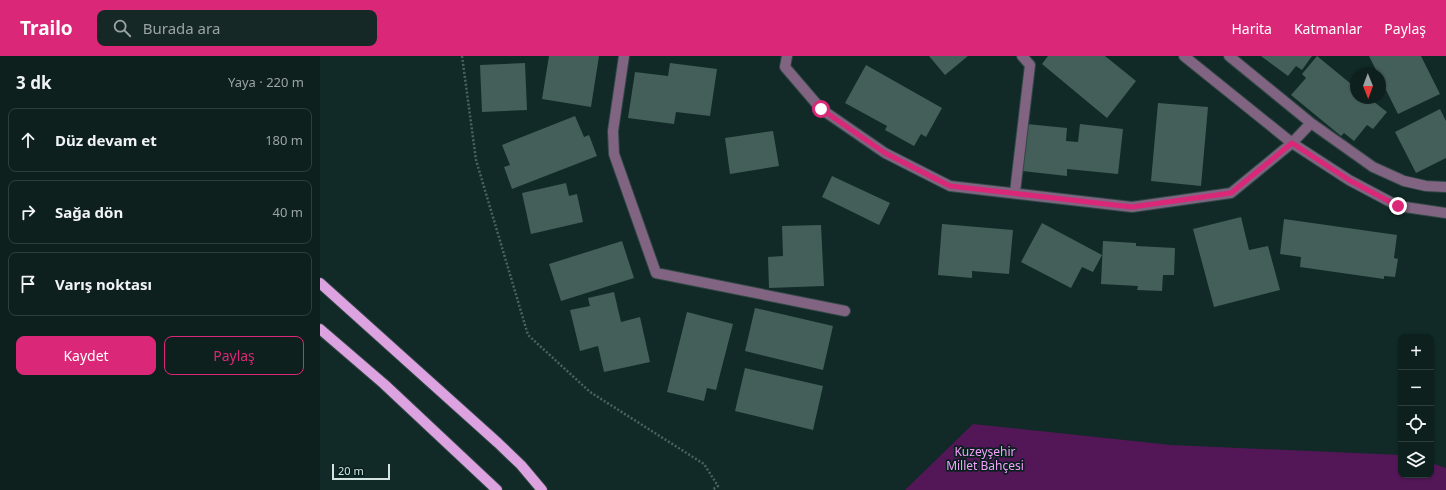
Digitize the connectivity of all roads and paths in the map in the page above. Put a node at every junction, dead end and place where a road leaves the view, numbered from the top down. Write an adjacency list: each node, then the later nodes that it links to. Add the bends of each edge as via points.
1 (462, 56): 17 (path, via 476,160 528,335 590,392 704,464 718,486)
2 (624, 56): 13 (street, via 613,131 614,154 656,273)
3 (787, 56): 10 (street, via 785,67 821,109 885,153 950,186)
4 (1022, 56): 10 (street, via 1030,65)
5 (1184, 56): 8 (street)
6 (1229, 56): 7 (street)
7 (1311, 123): 8 (street); 9 (street, via 1373,167 1404,181)
8 (1292, 143): 10 (street, via 1231,193 1132,207); 11 (street, via 1349,180 1398,206)
9 (1446, 187)
10 (1015, 192)
11 (1446, 213)
12 (320, 283): 16 (main road, via 498,442)
13 (845, 311)
14 (320, 329): 15 (main road, via 384,384)
15 (497, 490)
16 (542, 490)
17 (712, 490)

